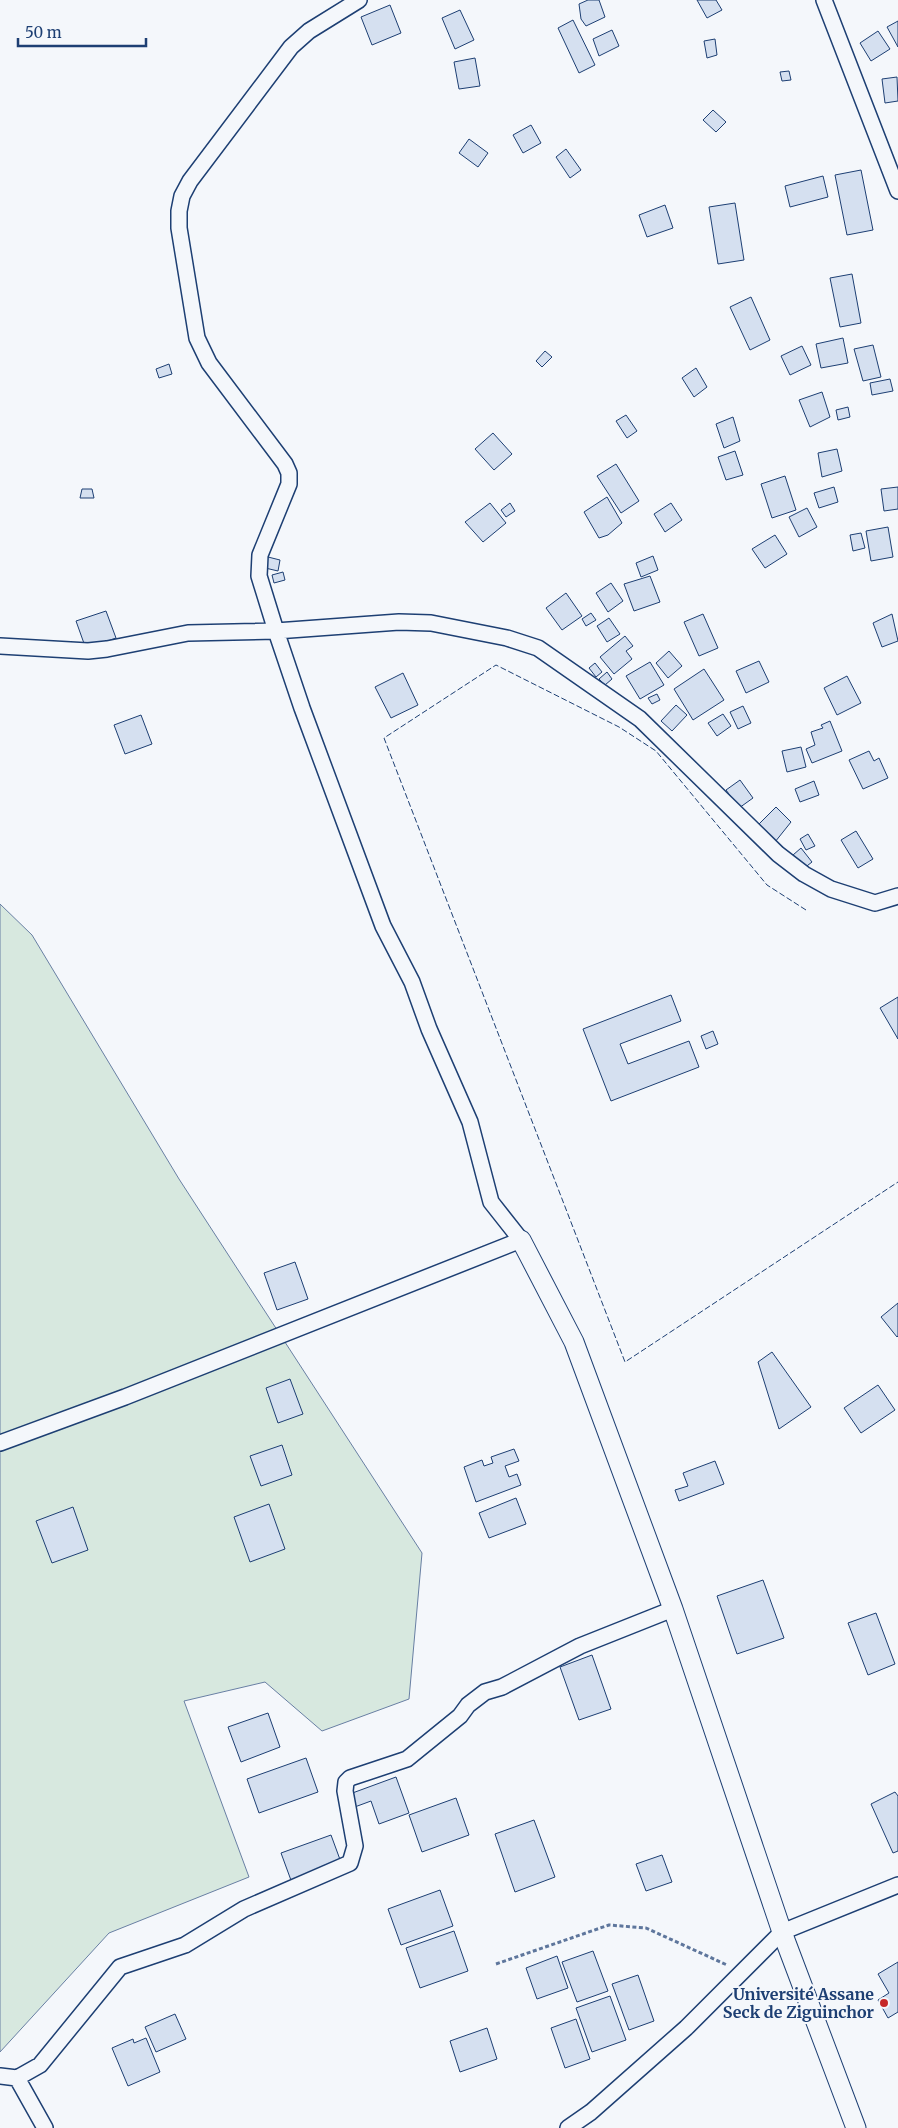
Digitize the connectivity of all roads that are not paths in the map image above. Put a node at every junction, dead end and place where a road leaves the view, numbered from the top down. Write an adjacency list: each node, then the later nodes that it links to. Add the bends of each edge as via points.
1 (359, 0): 3 (street)
2 (824, 0): 4 (street)
3 (340, 4): 5 (street, via 291,48 190,182 182,196 179,211 194,325 202,351 289,473 289,484 260,554 259,565 259,576)
4 (898, 191)
5 (276, 631): 6 (street, via 188,633 107,649); 7 (street, via 399,622 431,623 472,629 538,648 640,719 778,854 804,874 831,889 875,903); 8 (street, via 384,926 412,982 470,1122 491,1202)
6 (0, 646)
7 (898, 896)
8 (521, 1240): 9 (street); 10 (street, via 574,1342)
9 (0, 1444)
10 (672, 1609): 12 (street); 14 (street, via 580,1646 502,1687 485,1692 407,1759 350,1778 345,1791 355,1846 350,1863 244,1909 184,1945 120,1967 44,2060)
11 (898, 1885): 12 (street)
12 (782, 1932): 16 (street, via 686,2028 591,2112); 17 (street)
13 (0, 2076): 14 (street)
14 (18, 2078): 15 (street)
15 (45, 2128)
16 (568, 2128)
17 (856, 2128)

